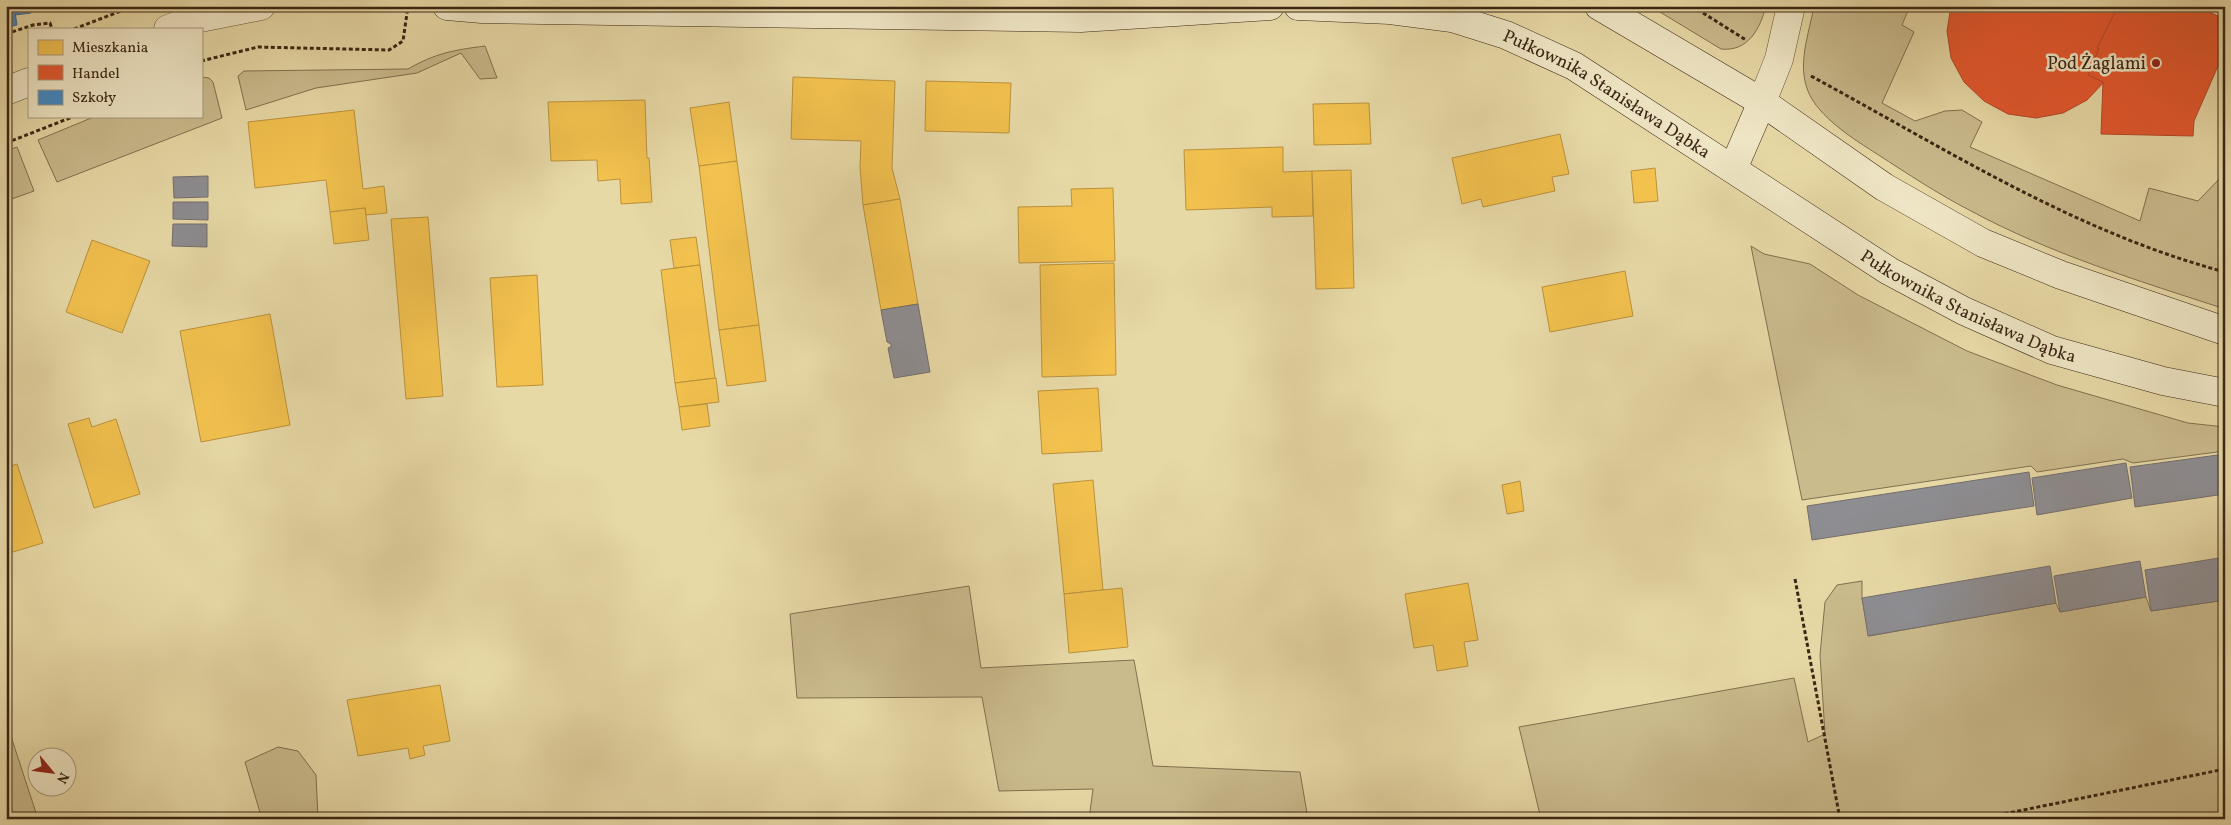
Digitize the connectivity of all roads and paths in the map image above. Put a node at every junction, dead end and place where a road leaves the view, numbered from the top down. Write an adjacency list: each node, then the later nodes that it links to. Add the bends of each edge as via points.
1 (134, 6): 11 (path)
2 (261, 6): 12 (main road, via 195,19)
3 (408, 6): 15 (path, via 403,41 389,50 258,47)
4 (447, 6): 5 (main road, via 1081,18)
5 (1270, 6)
6 (1298, 6): 21 (main road, Pułkownika Stanisława Dąbka, via 1390,10 1443,17 1506,35 1574,66)
7 (1598, 6): 18 (main road)
8 (1692, 6): 14 (path)
9 (1790, 6): 14 (main road)
10 (52, 28): 13 (path, via 50,22)
11 (77, 28)
12 (171, 28)
13 (6, 34)
14 (1778, 59): 18 (main road); 22 (path, via 2071,217 2152,250)
15 (202, 61)
16 (28, 82): 17 (main road)
17 (6, 91)
18 (1762, 102): 21 (main road); 23 (main road, via 1884,187 1983,243 2060,275)
19 (70, 118): 20 (path)
20 (6, 142)
21 (1733, 169): 24 (main road, Pułkownika Stanisława Dąbka, via 1889,271 1964,311 2052,350 2163,381)
22 (2225, 272)
23 (2225, 331)
24 (2225, 393)
25 (1795, 579): 27 (path)
26 (2225, 769): 28 (path)
27 (1840, 819)
28 (1979, 819)

